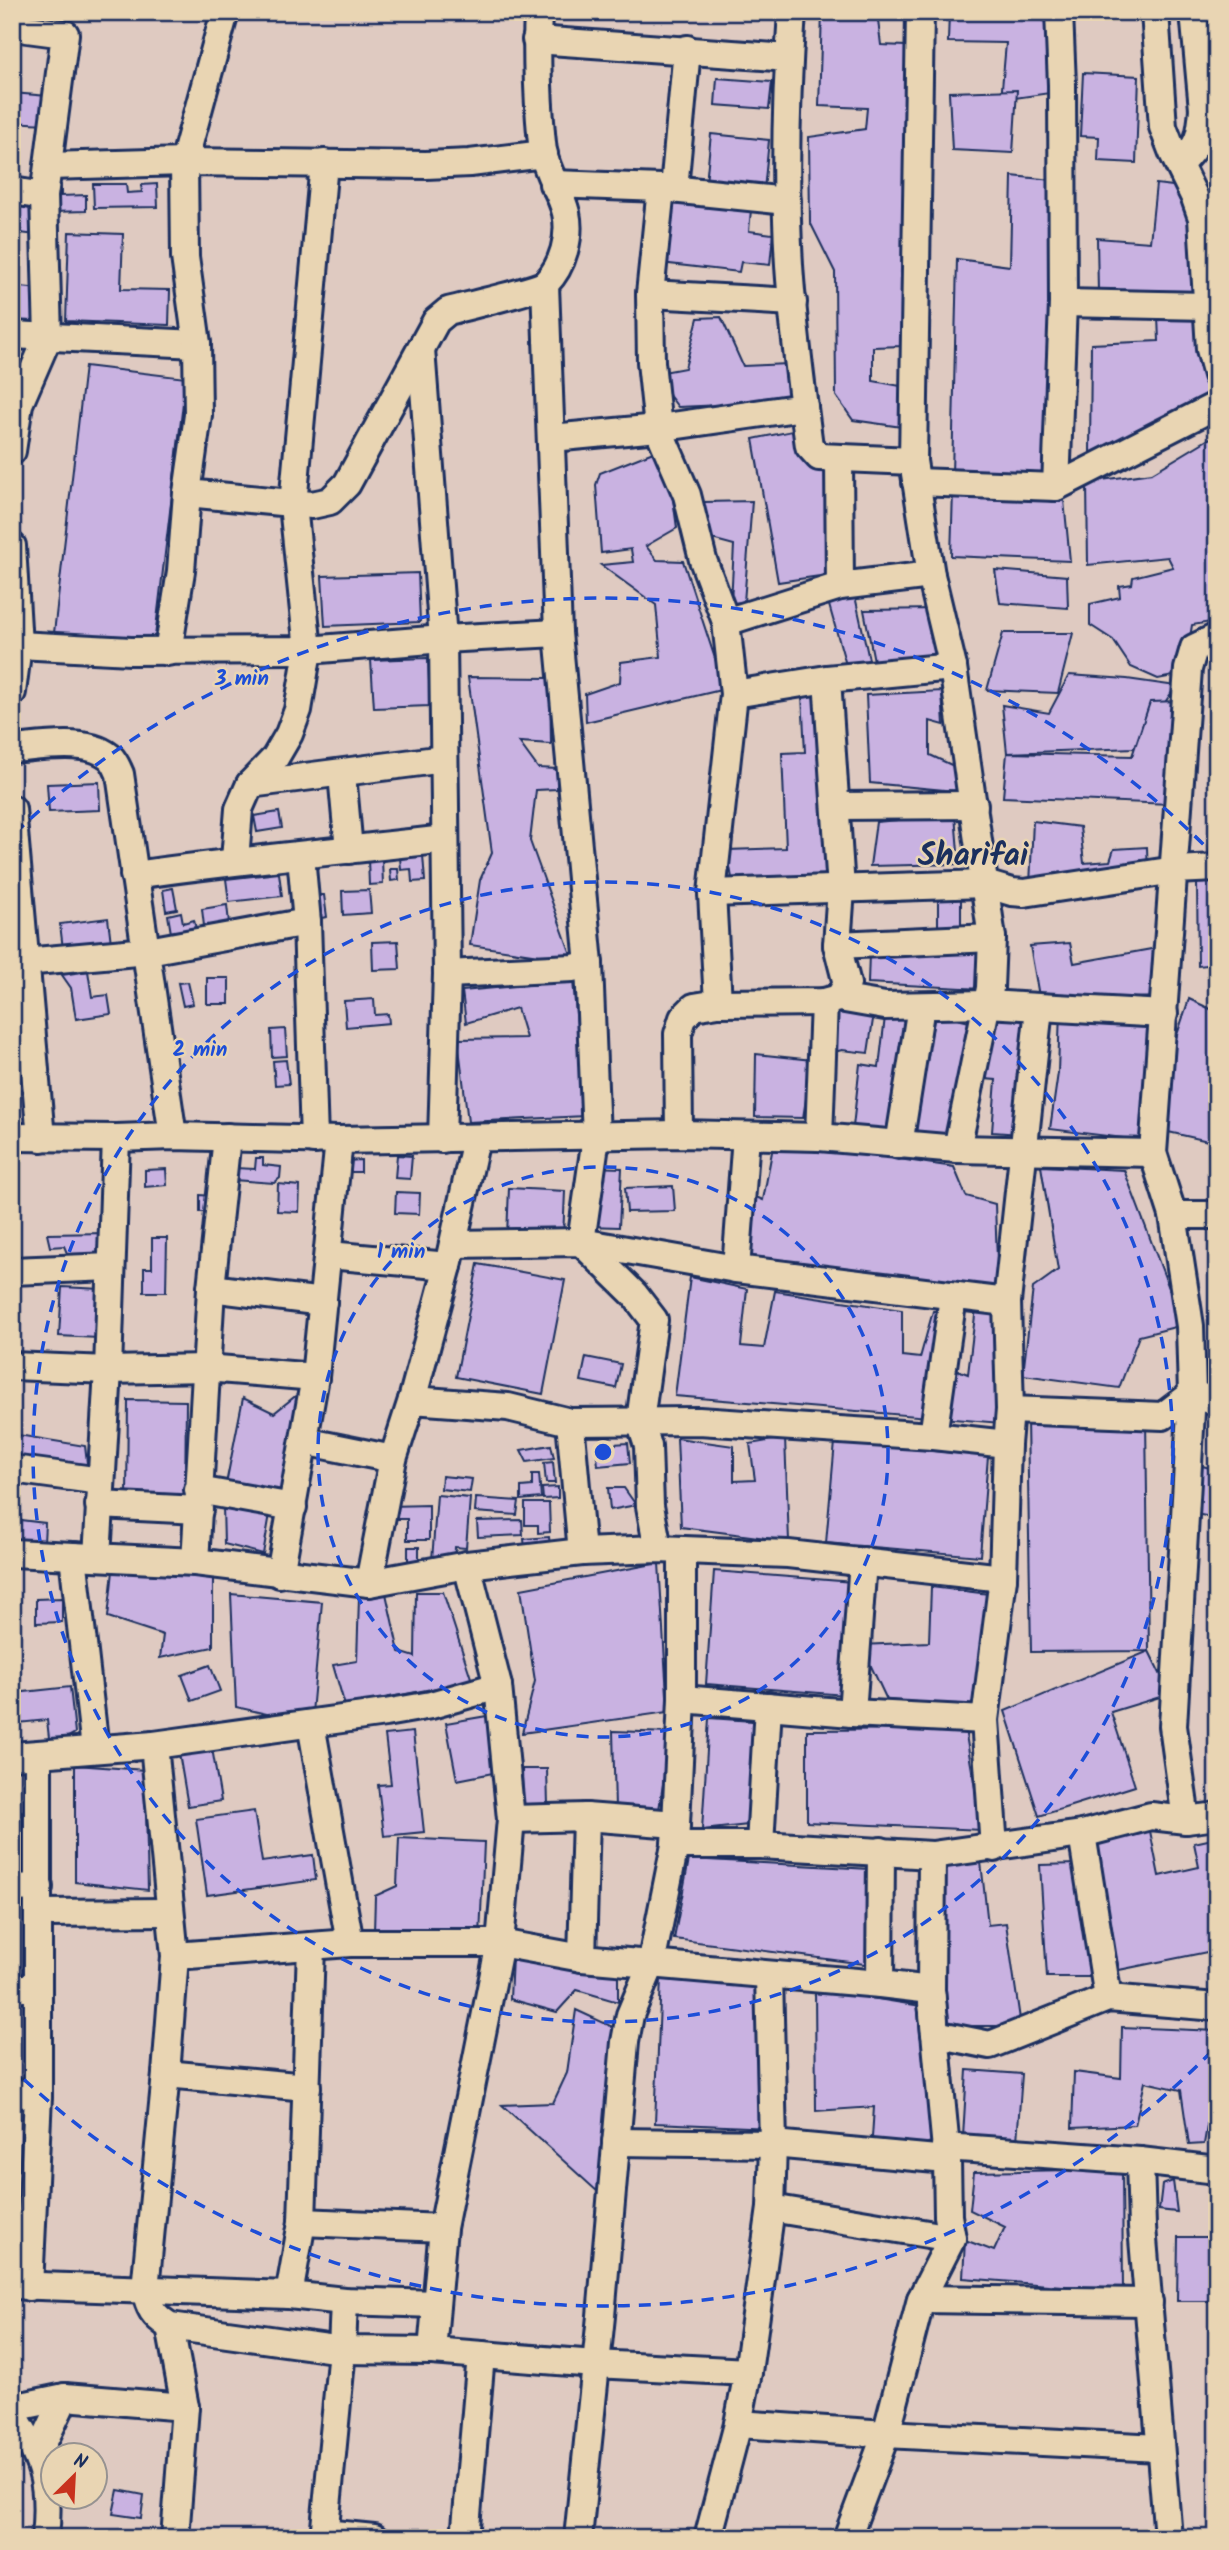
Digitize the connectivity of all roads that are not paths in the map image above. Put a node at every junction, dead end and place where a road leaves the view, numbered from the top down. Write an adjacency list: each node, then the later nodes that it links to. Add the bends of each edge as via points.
1 (225, 12): 14 (street)
2 (538, 12): 9 (street)
3 (792, 12): 11 (street)
4 (920, 12): 41 (street)
5 (1059, 12): 27 (street)
6 (1155, 12): 16 (street, via 1163,127)
7 (1194, 12): 12 (street)
8 (12, 27): 17 (street, via 65,34)
9 (536, 40): 10 (street); 13 (street)
10 (687, 49): 11 (street); 19 (street)
11 (789, 58): 23 (street)
12 (1210, 107): 16 (street, via 1198,141)
13 (544, 154): 15 (street, via 448,164); 18 (street)
14 (184, 162): 15 (street); 17 (street); 31 (street, via 185,257)
15 (324, 163): 44 (street)
16 (1179, 164): 22 (street)
17 (50, 166): 21 (street)
18 (553, 184): 19 (street); 24 (street, via 566,213 566,239 560,264)
19 (668, 189): 23 (street); 25 (street)
20 (12, 191): 21 (street)
21 (44, 195): 30 (street)
22 (1206, 196): 28 (street, via 1202,218)
23 (787, 201): 26 (street)
24 (545, 285): 33 (street, via 448,311 436,321); 38 (street)
25 (650, 293): 26 (street); 37 (street)
26 (793, 302): 36 (street)
27 (1063, 303): 28 (street); 42 (street)
28 (1207, 306): 32 (street)
29 (12, 335): 30 (street)
30 (48, 337): 31 (street); 39 (street, via 19,404)
31 (197, 344): 43 (street, via 198,415)
32 (1214, 348): 34 (street)
33 (421, 349): 44 (street, via 347,484 330,501); 51 (street)
34 (1217, 375)
35 (1217, 405): 42 (street)
36 (804, 407): 37 (street); 40 (street, via 809,446 819,457)
37 (658, 428): 38 (street); 48 (street, via 687,495 703,560)
38 (552, 438): 49 (street)
39 (12, 451)
40 (839, 458): 41 (street); 47 (street)
41 (915, 471): 42 (street); 46 (street)
42 (1056, 487)
43 (187, 493): 44 (street); 54 (street)
44 (293, 505): 53 (street)
45 (12, 546): 52 (street)
46 (931, 575): 47 (street); 55 (street)
47 (840, 586): 48 (street)
48 (726, 622): 58 (street)
49 (558, 633): 51 (street); 81 (street)
50 (1217, 636): 71 (street, via 1194,648 1188,669)
51 (443, 639): 53 (street); 60 (street)
52 (18, 645): 54 (street); 57 (street)
53 (308, 650): 54 (street); 62 (street, via 289,734 275,758)
54 (168, 652)
55 (953, 667): 56 (street); 63 (street)
56 (827, 679): 58 (street); 64 (street)
57 (12, 692)
58 (734, 694): 75 (street)
59 (12, 749): 72 (street, via 65,745 94,748 112,759 120,774)
60 (444, 759): 61 (street); 66 (street)
61 (342, 774): 62 (street); 67 (street)
62 (250, 784): 69 (street, via 239,809)
63 (974, 805): 64 (street); 73 (street)
64 (837, 806): 74 (street)
65 (12, 809): 79 (street)
66 (445, 839): 67 (street); 82 (street)
67 (349, 850): 68 (street)
68 (301, 856): 69 (street); 76 (street)
69 (235, 860): 72 (street)
70 (1217, 868): 71 (street)
71 (1175, 870): 73 (street, via 1041,892 1012,892); 88 (street)
72 (134, 875): 80 (street)
73 (985, 884): 74 (street); 77 (street)
74 (841, 889): 75 (street); 78 (street)
75 (712, 893): 84 (street)
76 (307, 922): 80 (street); 100 (street)
77 (992, 938): 78 (street); 85 (street)
78 (837, 945): 83 (street, via 847,984)
79 (20, 946): 80 (street); 96 (street)
80 (148, 951): 90 (street)
81 (589, 964): 82 (street); 94 (street)
82 (447, 974): 98 (street)
83 (832, 1000): 84 (street); 86 (street); 95 (street)
84 (718, 1003): 89 (street, via 694,1007 683,1018 678,1034)
85 (987, 1004): 86 (street); 87 (street); 102 (street)
86 (921, 1006): 101 (street)
87 (1040, 1008): 88 (street); 103 (street)
88 (1164, 1014): 104 (street)
89 (679, 1134): 91 (street); 94 (street)
90 (173, 1136): 93 (street); 97 (street)
91 (746, 1136): 95 (street); 111 (street)
92 (12, 1137): 96 (street)
93 (226, 1137): 100 (street); 113 (street)
94 (597, 1137): 99 (street); 107 (street)
95 (819, 1137): 101 (street)
96 (41, 1138): 97 (street)
97 (116, 1138): 110 (street)
98 (442, 1139): 99 (street); 100 (street)
99 (477, 1139): 109 (street)
100 (327, 1140): 108 (street)
101 (899, 1145): 102 (street)
102 (957, 1149): 103 (street)
103 (1023, 1150): 104 (street); 116 (street)
104 (1153, 1153): 105 (street)
105 (1173, 1215): 106 (street); 121 (street, via 1190,1326)
106 (1217, 1215)
107 (581, 1242): 109 (street); 111 (street); 125 (street, via 654,1320)
108 (329, 1255): 109 (street); 115 (street)
109 (450, 1255): 122 (street)
110 (111, 1267): 112 (street); 119 (street)
111 (736, 1269): 114 (street)
112 (12, 1272)
113 (211, 1288): 115 (street); 118 (street)
114 (953, 1297): 116 (street); 127 (street)
115 (323, 1302): 120 (street)
116 (1007, 1302): 124 (street)
117 (12, 1367): 119 (street)
118 (206, 1368): 119 (street); 120 (street); 133 (street)
119 (108, 1370): 132 (street)
120 (315, 1377): 128 (street)
121 (1192, 1394): 123 (street); 124 (street, via 1163,1416); 157 (street, via 1173,1726)
122 (412, 1400): 126 (street, via 508,1407); 130 (street)
123 (1217, 1402)
124 (1010, 1410): 129 (street)
125 (640, 1421): 126 (street); 127 (street); 135 (street, via 648,1446 650,1506)
126 (570, 1422): 136 (street)
127 (933, 1436): 129 (street)
128 (304, 1441): 130 (street); 134 (street)
129 (1007, 1444): 143 (street)
130 (393, 1459): 144 (street)
131 (12, 1469): 132 (street)
132 (100, 1493): 133 (street); 138 (street)
133 (199, 1500): 134 (street); 140 (street)
134 (293, 1507): 142 (street)
135 (670, 1549): 136 (street); 139 (street); 146 (street)
136 (582, 1552): 141 (street)
137 (12, 1553): 138 (street)
138 (85, 1557): 140 (street); 152 (street)
139 (863, 1561): 143 (street); 148 (street)
140 (195, 1562): 142 (street)
141 (467, 1564): 144 (street); 145 (street)
142 (280, 1574): 144 (street)
143 (1003, 1578): 149 (street)
144 (369, 1583)
145 (498, 1686): 150 (street, via 431,1705); 156 (street)
146 (682, 1699): 147 (street); 158 (street)
147 (768, 1706): 148 (street); 160 (street)
148 (852, 1713): 149 (street)
149 (985, 1720): 161 (street)
150 (311, 1724): 151 (street); 168 (street)
151 (154, 1745): 152 (street); 166 (street)
152 (95, 1749): 153 (street)
153 (25, 1755): 164 (street)
154 (1217, 1816): 157 (street)
155 (586, 1817): 156 (street); 158 (street); 172 (street)
156 (511, 1819): 169 (street)
157 (1186, 1820): 159 (street, via 1151,1816)
158 (675, 1834): 160 (street); 173 (street)
159 (1082, 1834): 161 (street); 178 (street)
160 (760, 1845): 162 (street)
161 (994, 1848): 163 (street)
162 (881, 1851): 163 (street); 175 (street)
163 (932, 1855): 177 (street)
164 (39, 1887): 165 (street); 167 (street)
165 (12, 1888)
166 (170, 1912): 167 (street); 171 (street)
167 (39, 1913): 176 (street)
168 (350, 1943): 169 (street); 170 (street)
169 (500, 1943): 172 (street); 190 (street)
170 (311, 1946): 171 (street); 181 (street)
171 (175, 1956): 180 (street)
172 (582, 1958): 173 (street)
173 (651, 1965): 174 (street); 183 (street, via 630,2015)
174 (769, 1975): 175 (street); 184 (street)
175 (880, 1984): 177 (street)
176 (25, 1988): 182 (street)
177 (930, 1990): 178 (street, via 935,2034 990,2045); 185 (street)
178 (1108, 1998): 179 (street)
179 (1217, 2007)
180 (166, 2074): 181 (street); 193 (street)
181 (307, 2087): 189 (street)
182 (25, 2094): 192 (street)
183 (616, 2141): 184 (street); 203 (street)
184 (773, 2144): 185 (street); 188 (street)
185 (946, 2153): 186 (street); 191 (street)
186 (1140, 2161): 187 (street); 197 (street)
187 (1217, 2170)
188 (771, 2208): 191 (street); 204 (street)
189 (302, 2222): 190 (street); 194 (street)
190 (443, 2228): 198 (street)
191 (952, 2238): 195 (street)
192 (20, 2286): 193 (street)
193 (145, 2289): 194 (street); 199 (street, via 150,2310)
194 (289, 2295): 196 (street)
195 (921, 2299): 197 (street); 209 (street)
196 (344, 2301): 198 (street); 200 (street)
197 (1149, 2302): 211 (street)
198 (436, 2304): 201 (street)
199 (170, 2326): 200 (street); 206 (street)
200 (342, 2350): 201 (street); 214 (street)
201 (432, 2351): 202 (street)
202 (481, 2355): 203 (street); 218 (street)
203 (596, 2364): 204 (street); 219 (street)
204 (748, 2372): 208 (street)
205 (65, 2397): 206 (street); 207 (street); 210 (street)
206 (185, 2407): 216 (street)
207 (12, 2410): 212 (street)
208 (738, 2424): 209 (street); 220 (street)
209 (886, 2434): 211 (street); 221 (street)
210 (44, 2442)
211 (1159, 2448): 222 (street)
212 (38, 2454)
213 (46, 2512): 215 (street)
214 (324, 2536): 217 (street)
215 (45, 2538)
216 (175, 2538)
217 (374, 2538)
218 (465, 2538)
219 (578, 2538)
220 (708, 2538)
221 (847, 2538)
222 (1168, 2538)

